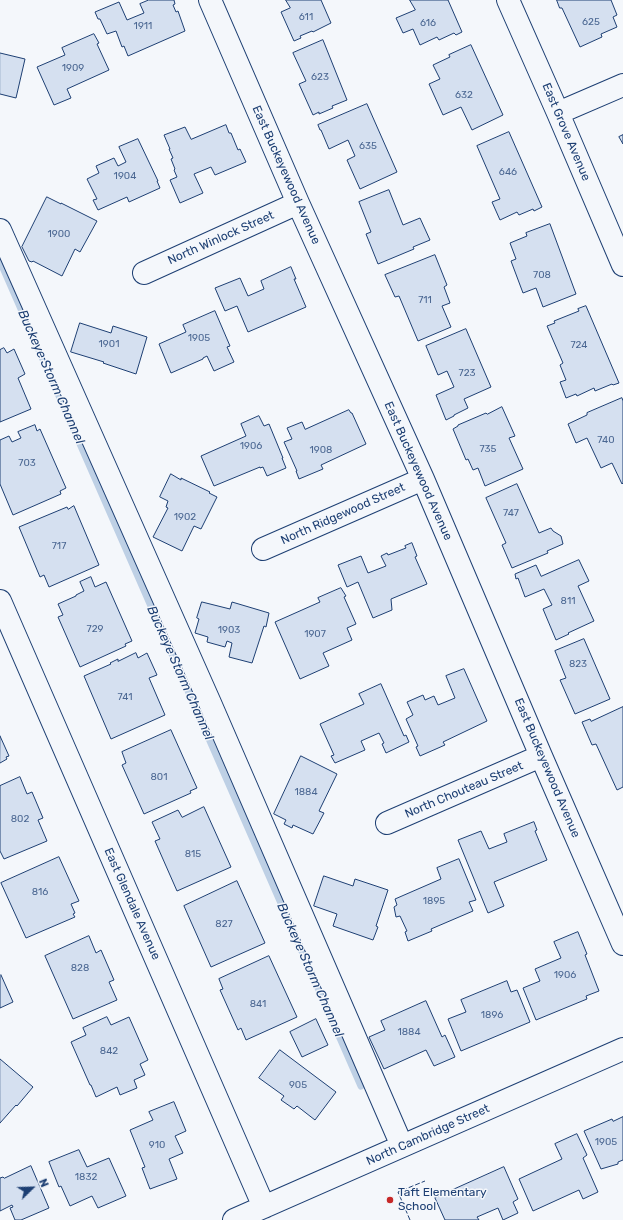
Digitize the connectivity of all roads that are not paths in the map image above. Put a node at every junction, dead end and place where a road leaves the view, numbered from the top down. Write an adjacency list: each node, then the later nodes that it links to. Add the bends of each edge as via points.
1 (210, 0): 5 (street, East Buckeyewood Avenue)
2 (508, 0): 4 (street, East Grove Avenue)
3 (623, 84): 4 (street)
4 (558, 112): 7 (street, East Grove Avenue)
5 (298, 203): 8 (street, North Winlock Street); 9 (street, East Buckeyewood Avenue)
6 (0, 230): 16 (street, via 210,703)
7 (623, 265)
8 (144, 272)
9 (423, 479): 10 (street, North Ridgewood Street); 12 (street, East Buckeyewood Avenue)
10 (264, 549)
11 (0, 601): 17 (street, East Glendale Avenue)
12 (541, 756): 13 (street, North Chouteau Street); 14 (street, East Buckeyewood Avenue)
13 (387, 823)
14 (623, 944)
15 (623, 1049): 16 (street, North Cambridge Street)
16 (402, 1146): 17 (street, North Cambridge Street)
17 (264, 1207): 18 (street, North Cambridge Street)
18 (234, 1220)

